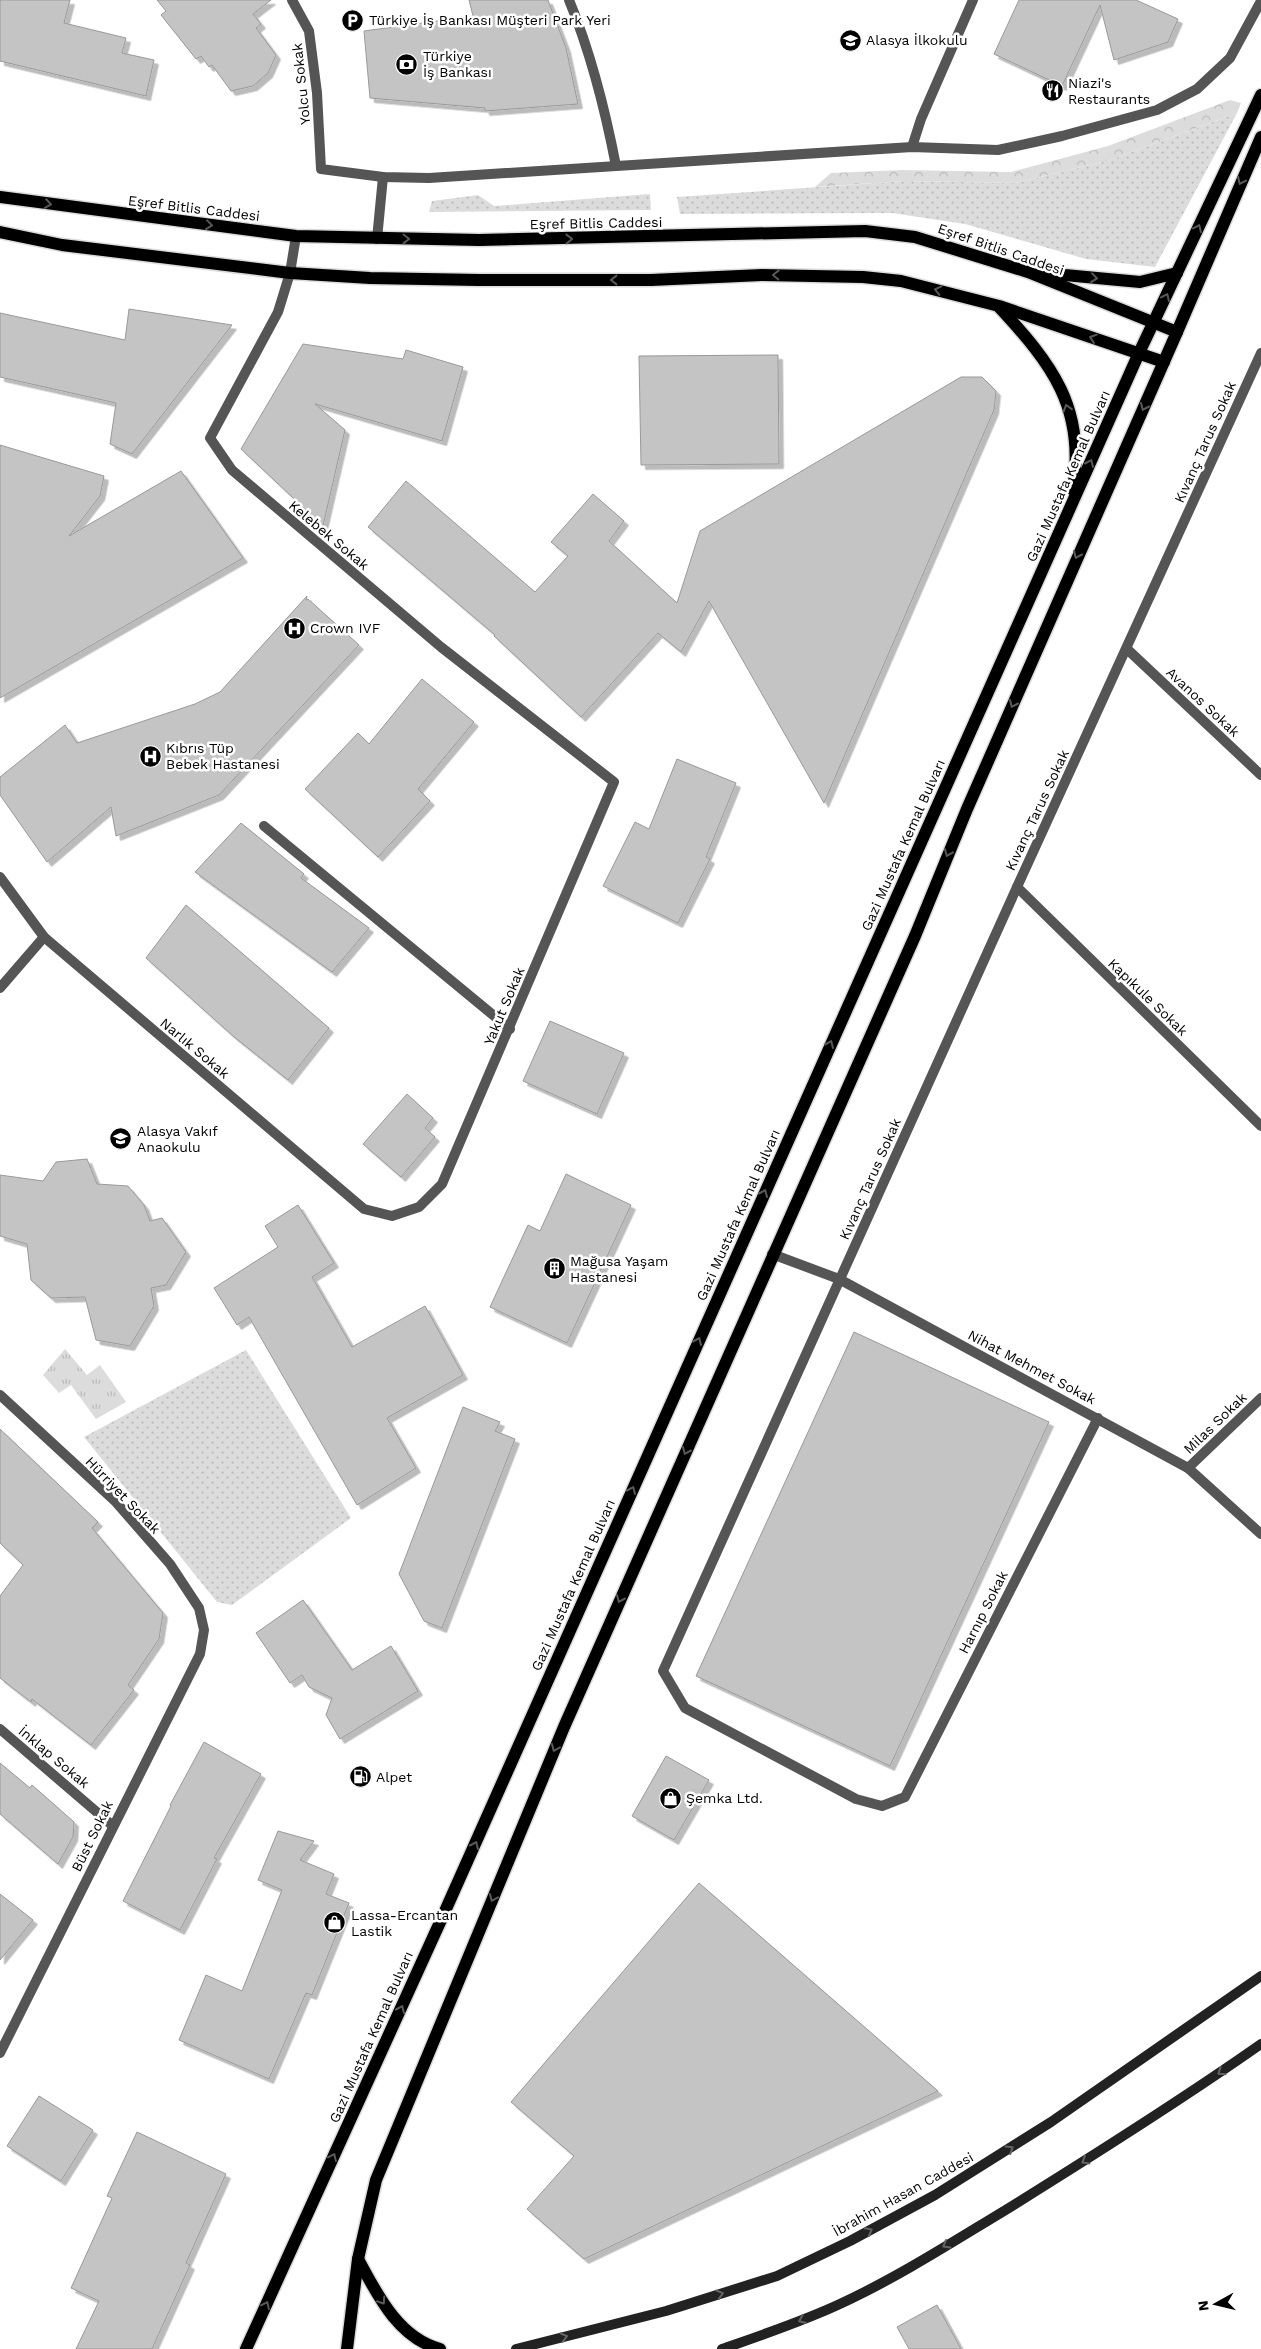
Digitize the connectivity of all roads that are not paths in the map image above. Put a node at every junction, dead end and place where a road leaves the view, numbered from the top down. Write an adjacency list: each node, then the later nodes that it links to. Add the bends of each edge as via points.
1 (292, 0): 9 (street, Yolcu Sokak, via 310,31 321,169)
2 (569, 0): 8 (street, via 586,43)
3 (973, 0): 7 (street)
4 (1261, 1): 7 (street, via 1230,58 1197,89 1157,110 998,150)
5 (1261, 95): 15 (main road, Gazi Mustafa Kemal Bulvarı, one-way to 5)
6 (1261, 136): 19 (main road, one-way to 19)
7 (912, 148): 8 (street)
8 (616, 166): 9 (street, via 429,178)
9 (383, 176): 13 (street)
10 (0, 196): 12 (main road, Eşref Bitlis Caddesi, one-way to 12)
11 (0, 232): 16 (main road, via 62,245)
12 (296, 236): 13 (main road, Eşref Bitlis Caddesi); 16 (street, Kelebek Sokak)
13 (377, 239): 14 (main road, Eşref Bitlis Caddesi, one-way to 14, via 646,238 865,231 915,236)
14 (1028, 272): 15 (main road, one-way to 15, via 1140,282); 18 (main road, Eşref Bitlis Caddesi)
15 (1177, 272): 18 (main road, Gazi Mustafa Kemal Bulvarı, one-way to 15)
16 (290, 273): 17 (main road, one-way to 16, via 900,282 862,278 762,275 651,280 478,280); 26 (street, Kelebek Sokak, via 278,312 210,438 219,453 239,476 434,641)
17 (999, 306): 20 (main road, one-way to 17); 23 (main road, one-way to 17, via 1076,471 1074,429 1060,385 1037,348)
18 (1154, 322): 19 (main road, Eşref Bitlis Caddesi); 20 (main road, Gazi Mustafa Kemal Bulvarı)
19 (1177, 332): 22 (main road)
20 (1139, 353): 22 (main road); 23 (main road, Gazi Mustafa Kemal Bulvarı, one-way to 20)
21 (1261, 353): 24 (street, Kıvanç Tarus Sokak)
22 (1164, 362): 35 (main road, one-way to 35, via 974,791 915,936)
23 (1070, 508): 50 (main road, Gazi Mustafa Kemal Bulvarı, one-way to 23, via 446,1909)
24 (1127, 649): 25 (street, Avanos Sokak); 29 (street, Kıvanç Tarus Sokak)
25 (1261, 775)
26 (614, 782): 32 (street, Yakut Sokak)
27 (264, 826): 32 (street)
28 (0, 877): 30 (street, Narlık Sokak)
29 (1017, 887): 33 (street, Kapıkule Sokak); 36 (street, Kıvanç Tarus Sokak)
30 (44, 938): 31 (street); 34 (street, Narlık Sokak, via 364,1209)
31 (0, 988)
32 (510, 1029): 34 (street, Yakut Sokak, via 442,1184 419,1206)
33 (1261, 1126)
34 (392, 1216)
35 (772, 1254): 36 (street, Nihat Mehmet Sokak); 49 (main road, one-way to 49, via 568,1718 454,1990 376,2180)
36 (839, 1279): 39 (street, Nihat Mehmet Sokak); 44 (street, Kıvanç Tarus Sokak, via 663,1671 685,1708 856,1799)
37 (0, 1395): 42 (street, Hürriyet Sokak, via 115,1502 170,1564 199,1608)
38 (1261, 1398): 40 (street, Milas Sokak)
39 (1098, 1418): 40 (street, Nihat Mehmet Sokak); 44 (street, Harnıp Sokak, via 905,1797)
40 (1188, 1468): 41 (street, Nihat Mehmet Sokak)
41 (1261, 1534)
42 (204, 1630): 45 (street, Büst Sokak, via 200,1654)
43 (0, 1729): 45 (street, İnklap Sokak)
44 (882, 1806)
45 (113, 1826): 48 (street, Büst Sokak)
46 (1261, 1976): 53 (main road, İbrahim Hasan Caddesi, one-way to 46, via 666,2311 777,2276 850,2241 936,2195 1051,2122)
47 (1261, 2044): 54 (main road, one-way to 54, via 1104,2149 944,2247 843,2303)
48 (0, 2052)
49 (358, 2259): 51 (main road); 52 (main road, one-way to 52, via 382,2302 401,2326 428,2346)
50 (246, 2349)
51 (347, 2349)
52 (440, 2349)
53 (516, 2349)
54 (722, 2349)

